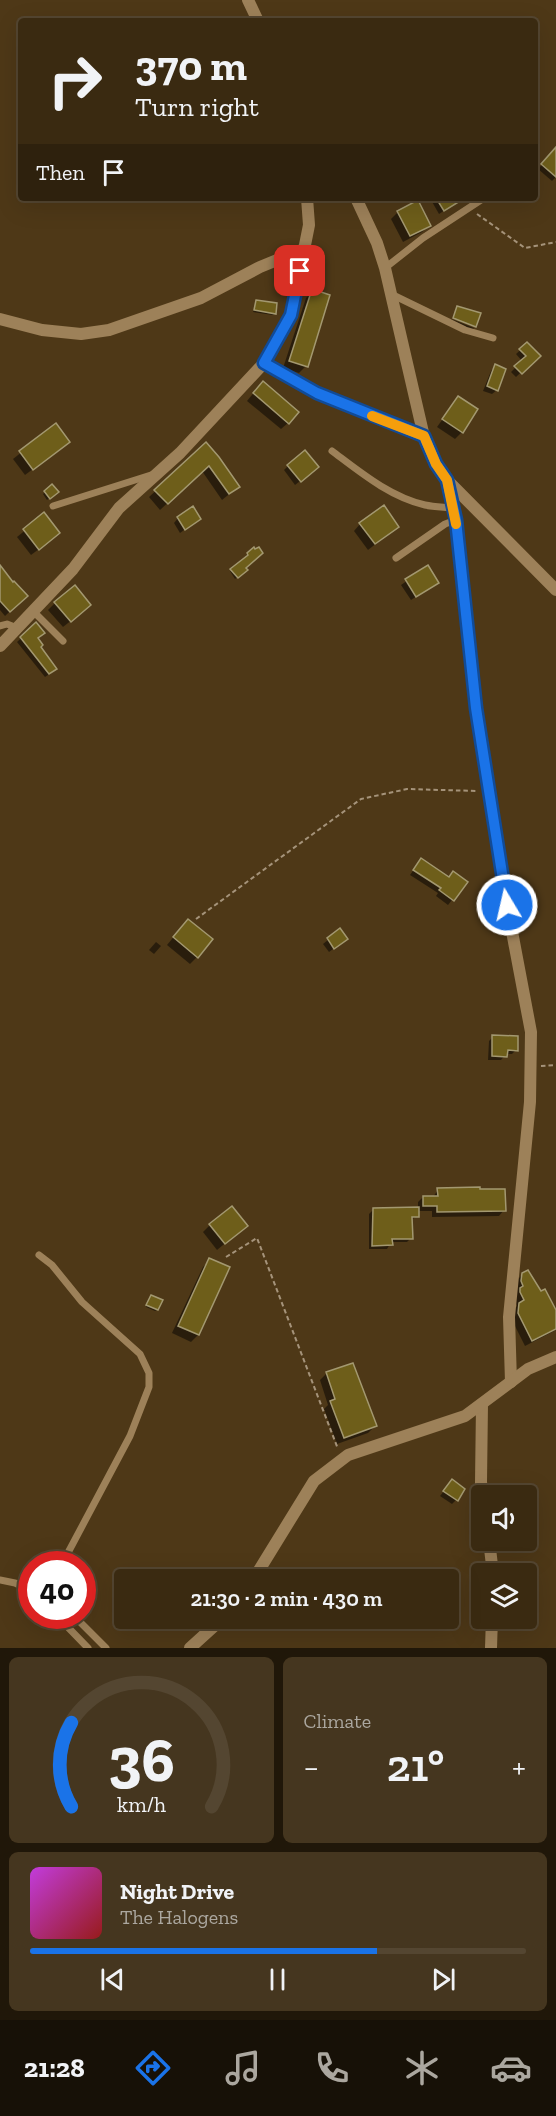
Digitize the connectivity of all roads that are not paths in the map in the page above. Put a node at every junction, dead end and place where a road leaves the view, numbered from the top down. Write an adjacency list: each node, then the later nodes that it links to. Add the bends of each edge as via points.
1 (248, 0): 2 (street)
2 (257, 18)
3 (307, 201): 6 (street, via 309,225)
4 (357, 201): 7 (street)
5 (480, 201): 7 (lane)
6 (304, 249): 9 (street, via 201,298 109,330 81,334 52,331); 11 (street, via 291,315)
7 (385, 268): 8 (street)
8 (391, 297): 10 (lane, via 465,330); 12 (street)
9 (0, 318)
10 (493, 338)
11 (264, 363): 12 (street, via 317,393); 14 (street)
12 (424, 436): 15 (street)
13 (332, 452): 17 (lane, via 370,480 401,496)
14 (159, 473): 16 (lane); 20 (street, via 119,508 73,569)
15 (447, 480): 17 (street); 19 (street)
16 (53, 506)
17 (454, 514): 18 (lane); 27 (street, via 476,708 531,1032 530,1102 509,1317)
18 (396, 558)
19 (556, 590)
20 (33, 611): 22 (street); 23 (lane)
21 (0, 627): 22 (lane, via 7,624)
22 (17, 628): 24 (street)
23 (63, 641)
24 (0, 646)
25 (39, 1255): 30 (lane, via 82,1302 140,1354 149,1373 147,1394 130,1436)
26 (556, 1357): 27 (street, via 528,1369)
27 (511, 1382): 28 (street)
28 (482, 1404): 29 (street); 31 (street, via 465,1416 348,1455 314,1481)
29 (481, 1485)
30 (69, 1551)
31 (260, 1569)
32 (0, 1580): 33 (lane)
33 (18, 1584)
34 (70, 1629): 38 (lane)
35 (87, 1629): 39 (lane)
36 (211, 1629): 40 (street)
37 (492, 1629): 41 (street)
38 (88, 1648)
39 (106, 1648)
40 (190, 1648)
41 (491, 1648)

